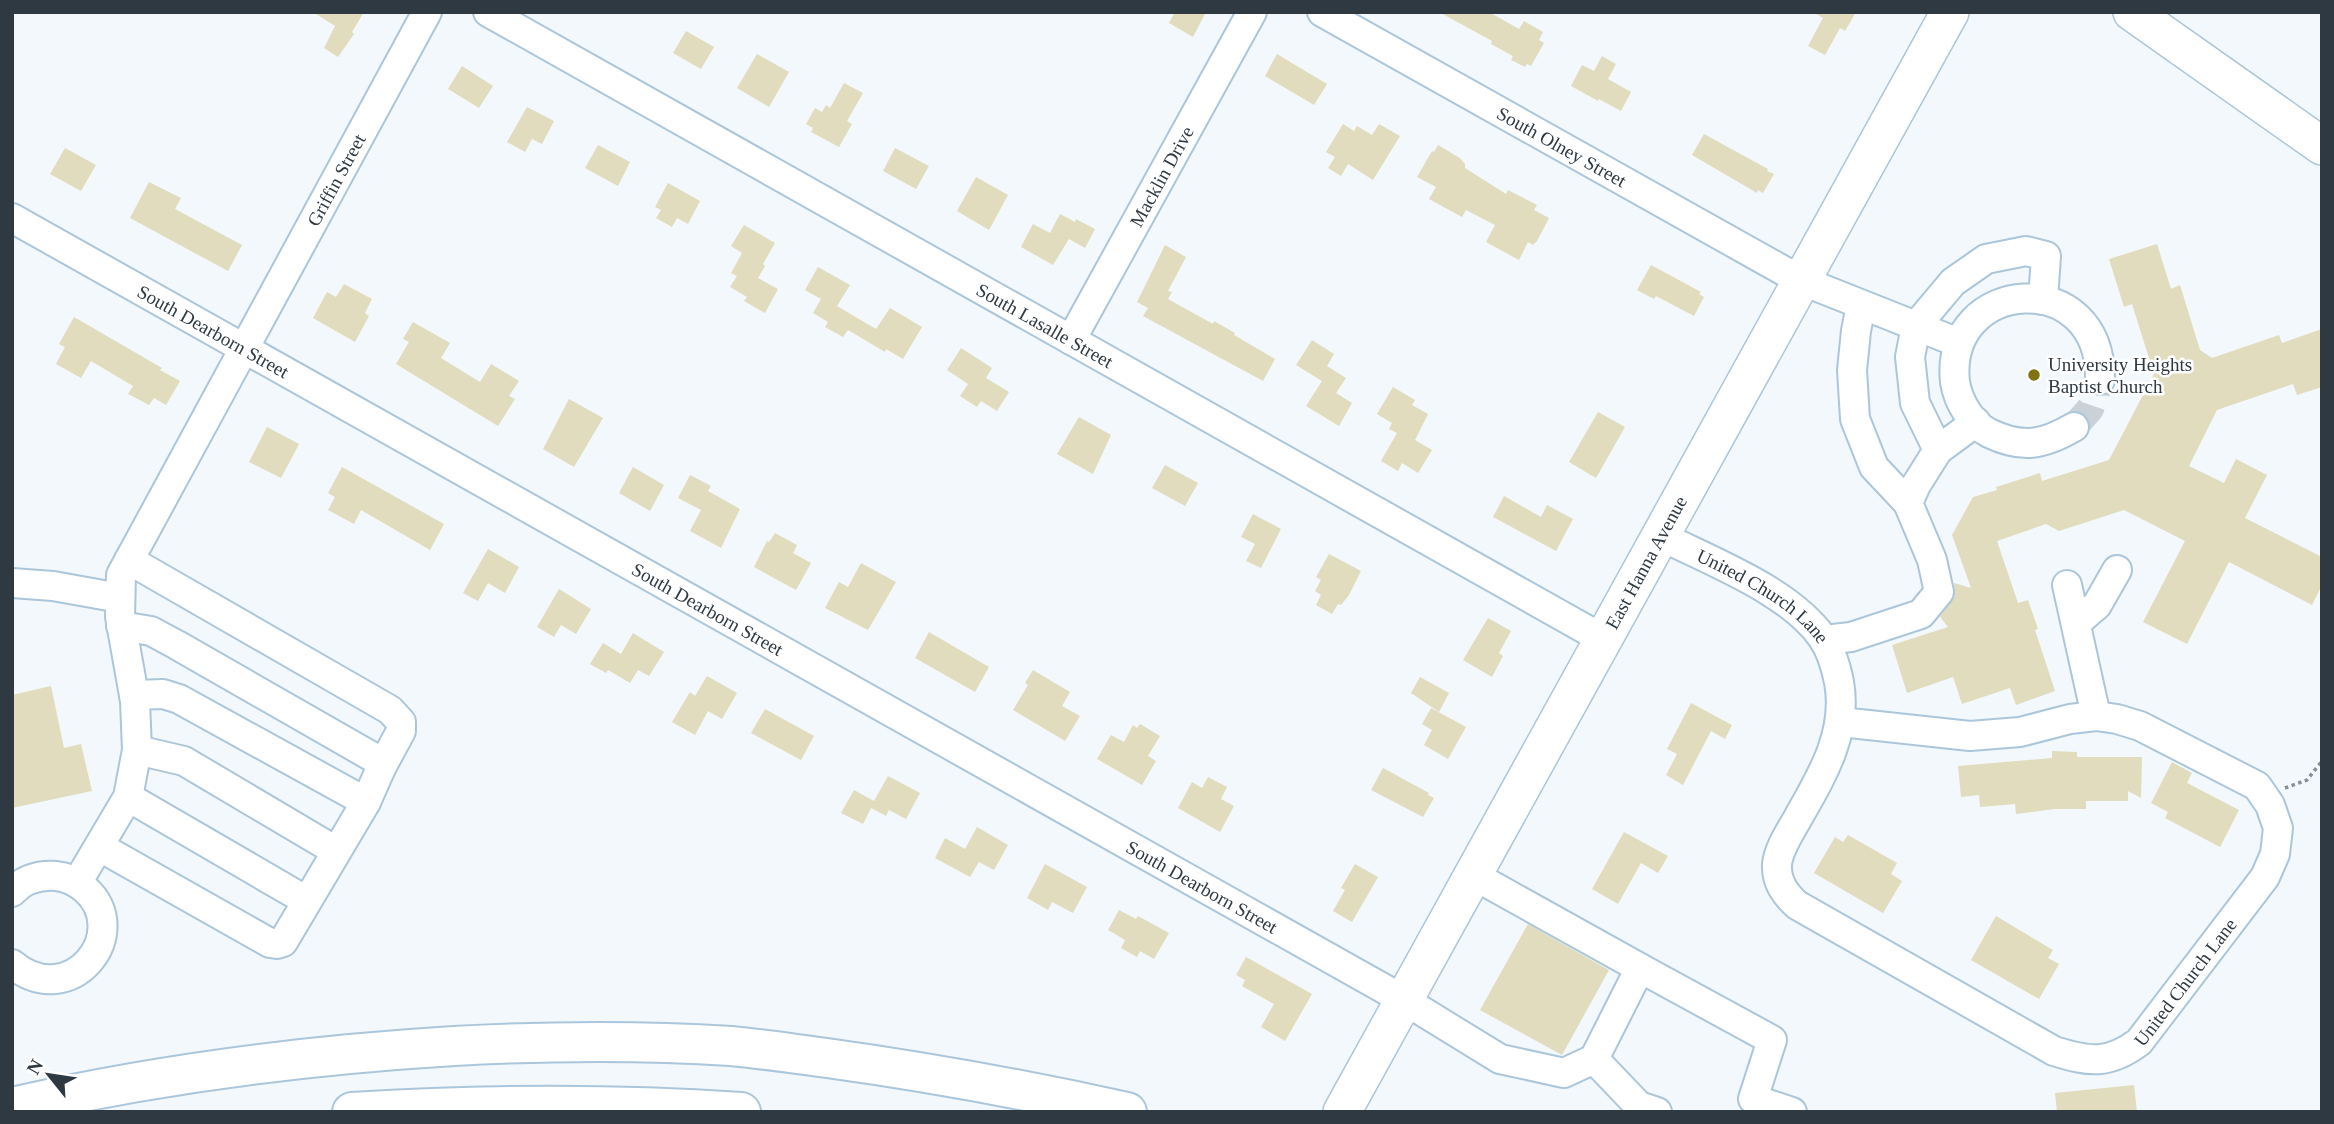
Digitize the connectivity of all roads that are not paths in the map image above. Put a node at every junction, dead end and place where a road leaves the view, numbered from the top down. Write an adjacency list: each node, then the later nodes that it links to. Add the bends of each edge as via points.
1 (427, 12): 15 (street, Griffin Street)
2 (488, 12): 13 (street, South Lasalle Street)
3 (1252, 12): 13 (street, Macklin Drive)
4 (1322, 12): 9 (street, South Olney Street)
5 (1950, 12): 9 (main road, East Hanna Avenue)
6 (2132, 12): 7 (main road)
7 (2322, 146)
8 (12, 218): 15 (street, South Dearborn Street)
9 (1800, 280): 11 (street, South Olney Street); 21 (main road, East Hanna Avenue)
10 (2043, 299): 12 (street, via 2046,256 2026,251 1986,259 1953,282); 14 (street, via 2013,298 1990,307); 16 (street, via 2080,319 2093,339)
11 (1861, 305): 12 (street, South Olney Street); 20 (street, via 1852,370 1855,419 1874,467)
12 (1916, 326): 14 (street, South Olney Street); 19 (street, via 1910,357 1915,403)
13 (1071, 340): 29 (street, South Lasalle Street)
14 (1959, 343): 17 (street, via 1956,391)
15 (244, 347): 22 (street, Griffin Street); 46 (street, South Dearborn Street)
16 (2100, 380)
17 (1976, 422): 18 (street, via 2005,441 2029,444 2053,439); 19 (street)
18 (2074, 427)
19 (1938, 450): 20 (street)
20 (1908, 503): 30 (street, via 1932,560 1939,592 1920,614)
21 (1661, 536): 29 (main road, East Hanna Avenue); 30 (street, United Church Lane, via 1773,592)
22 (129, 560): 26 (street, Griffin Street, via 121,575); 35 (street, via 390,710 401,722 401,732)
23 (2117, 570): 27 (street, via 2097,605)
24 (12, 583): 26 (street)
25 (2067, 585): 27 (street)
26 (120, 597): 28 (street, Griffin Street)
27 (2076, 623): 32 (street)
28 (121, 626): 31 (street, Griffin Street); 35 (street, via 151,631 177,645 376,759)
29 (1603, 639): 40 (main road, East Hanna Avenue)
30 (1824, 640): 33 (street, United Church Lane, via 1836,667)
31 (134, 695): 34 (street, Griffin Street); 37 (street, via 163,694 179,699)
32 (2096, 716): 33 (street, United Church Lane, via 2020,732 1970,736); 33 (street, United Church Lane, via 2140,726 2257,786 2278,828 2275,854 2264,877 2139,1042 2122,1055 2098,1060 2054,1051 1785,894 1777,863 1828,762)
33 (1841, 722)
34 (137, 750): 36 (street, Griffin Street); 39 (street, via 184,761)
35 (382, 768): 37 (street)
36 (128, 797): 38 (street, Griffin Street); 43 (street)
37 (366, 802): 39 (street)
38 (100, 847): 41 (street, Griffin Street); 43 (street, via 270,943 283,942)
39 (336, 851): 43 (street)
40 (1473, 875): 45 (street); 46 (main road, East Hanna Avenue)
41 (77, 883): 42 (street, via 46,875 30,879); 44 (street, via 91,895 102,929 99,947 89,962 58,980 40,980)
42 (12, 892)
43 (307, 901)
44 (12, 964)
45 (1640, 968): 47 (street); 54 (street, via 1772,1040 1754,1099)
46 (1404, 1000): 47 (street, South Dearborn Street, via 1500,1059 1564,1073); 48 (main road, East Hanna Avenue)
47 (1594, 1059): 53 (street, via 1639,1106)
48 (1345, 1106)
49 (12, 1107): 52 (highway, via 144,1081 331,1055 494,1044 622,1042 732,1046 879,1065)
50 (352, 1112): 51 (highway, via 551,1104)
51 (741, 1112)
52 (1127, 1112)
53 (1657, 1112)
54 (1792, 1112)

